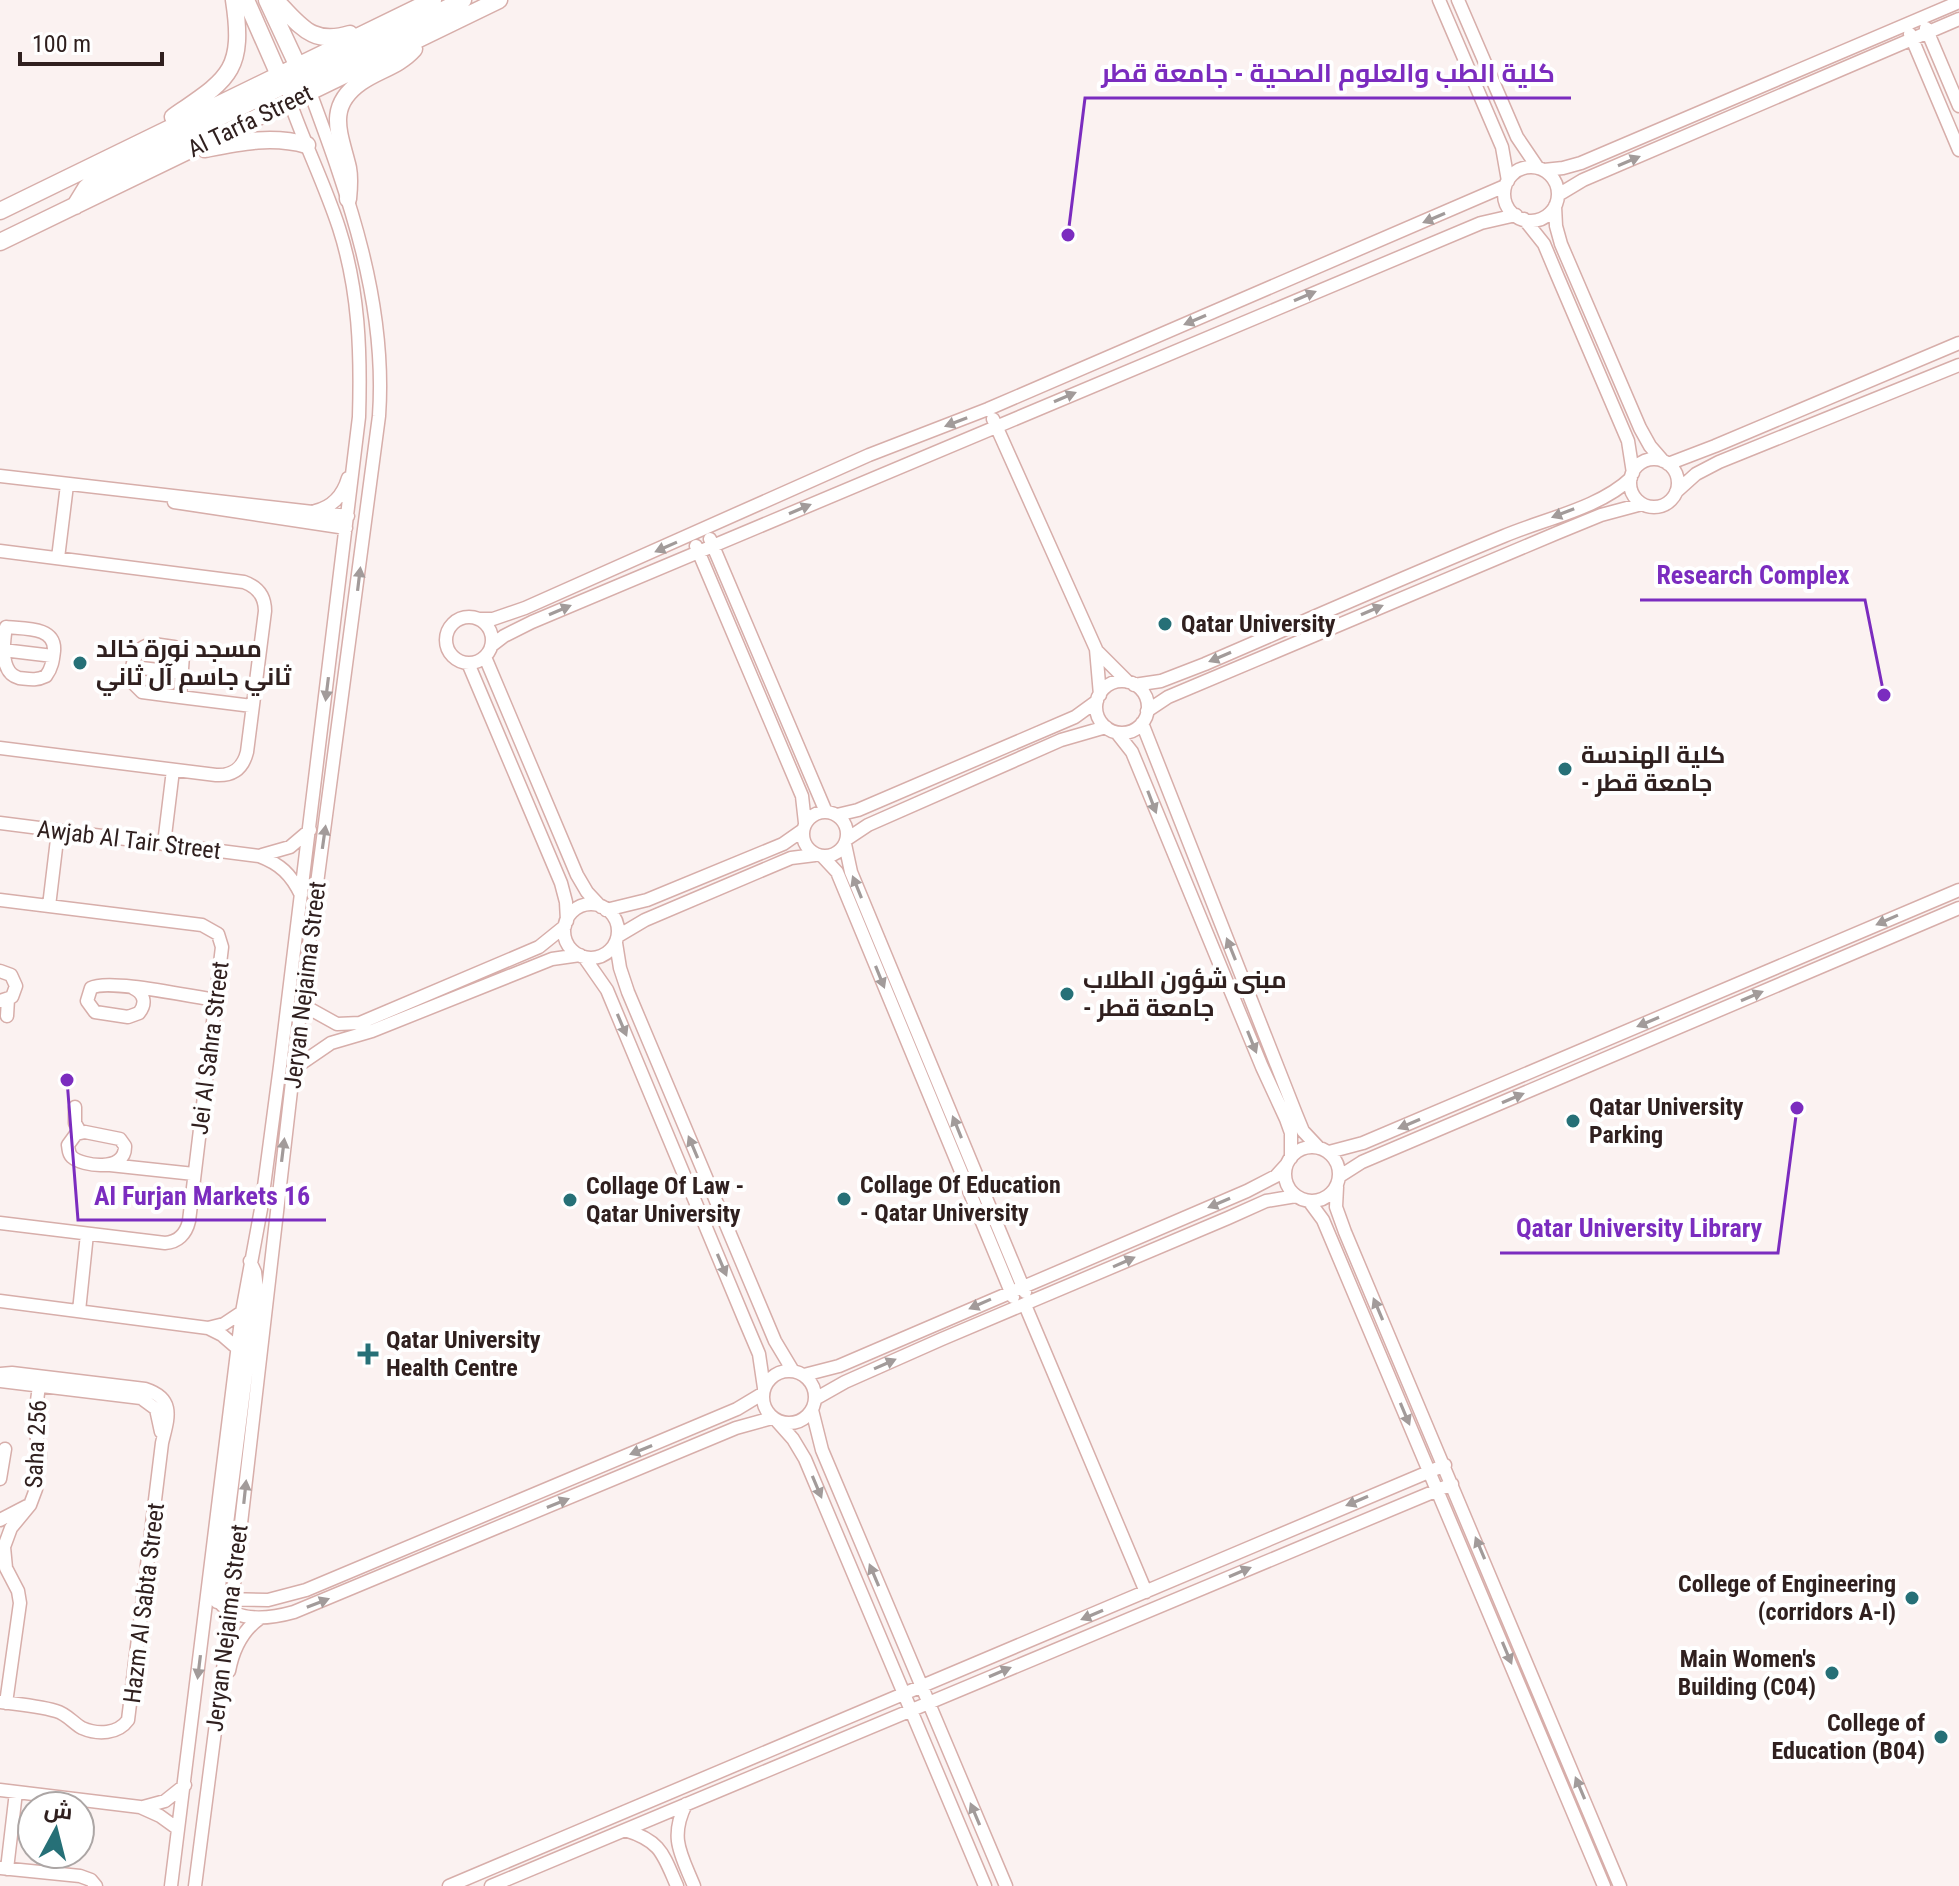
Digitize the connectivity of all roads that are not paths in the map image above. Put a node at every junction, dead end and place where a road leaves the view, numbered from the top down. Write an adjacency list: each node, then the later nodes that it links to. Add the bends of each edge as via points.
1 (234, 0): 22 (main road, via 238,43 230,70 207,95)
2 (246, 0): 19 (main road)
3 (267, 0): 18 (main road)
4 (275, 0): 15 (main road, via 300,28 314,35)
5 (433, 0): 15 (main road, Al Tarfa Street)
6 (463, 0): 18 (main road)
7 (499, 0): 16 (main road, Al Tarfa Street)
8 (1439, 0): 27 (street, via 1502,147)
9 (1458, 0): 26 (street, via 1517,137)
10 (1959, 2): 11 (street)
11 (1921, 17): 13 (street); 14 (street)
12 (1959, 19): 14 (street)
13 (1905, 24): 17 (street); 26 (street, via 1581,163)
14 (1928, 33): 17 (street); 21 (street)
15 (364, 34): 18 (main road, Al Tarfa Street)
16 (421, 39): 18 (main road, Al Tarfa Street); 28 (main road, via 395,65 358,84 341,106 337,131 349,174)
17 (1912, 39): 24 (street); 29 (street, one-way to 17, via 1583,180)
18 (304, 79): 19 (main road); 20 (main road); 28 (street, Jeryan Nejaima Street)
19 (281, 80): 20 (main road); 22 (main road, Al Tarfa Street); 30 (main road, via 103,174)
20 (290, 102): 23 (street, Jeryan Nejaima Street); 25 (main road, Al Tarfa Street)
21 (1959, 106)
22 (138, 141): 31 (main road, Al Tarfa Street)
23 (307, 145): 25 (main road, via 272,139); 39 (street, Jeryan Nejaima Street, via 350,271 359,336)
24 (1959, 150)
25 (184, 153): 30 (main road, Al Tarfa Street)
26 (1541, 169): 27 (street, via 1521,169); 29 (street, via 1553,178)
27 (1506, 184): 32 (street, via 1507,204); 34 (street, one-way to 34)
28 (348, 199): 106 (street, Jeryan Nejaima Street, one-way to 28, via 380,399 375,310)
29 (1557, 200): 32 (street, via 1542,218); 41 (street, via 1561,244 1640,428)
30 (75, 206): 33 (main road, Al Tarfa Street)
31 (0, 211)
32 (1520, 217): 36 (street, one-way to 32, via 1481,223); 42 (street, via 1544,244 1628,441)
33 (0, 242)
34 (1158, 336): 36 (street, via 1157,350); 38 (street)
35 (1959, 343): 41 (street)
36 (1163, 356): 40 (street, one-way to 36)
37 (1959, 365): 46 (street, via 1719,462)
38 (988, 409): 40 (street); 50 (street, one-way to 50, via 869,455)
39 (359, 417): 48 (street, via 343,492 330,506); 49 (street, Jeryan Nejaima Street)
40 (996, 425): 52 (street, one-way to 40); 63 (street)
41 (1665, 462): 42 (street, via 1643,462); 46 (street, via 1676,474)
42 (1632, 475): 47 (street, via 1632,493); 56 (street, one-way to 56, via 1610,495)
43 (0, 476): 44 (street)
44 (67, 485): 45 (street); 55 (street)
45 (116, 490): 48 (street); 49 (street, via 172,502)
46 (1676, 492): 47 (street, via 1664,505)
47 (1642, 504): 59 (street, one-way to 47, via 1601,515)
48 (312, 512): 49 (street)
49 (347, 522): 83 (street, Jeryan Nejaima Street, one-way to 83)
50 (706, 529): 51 (street); 52 (street)
51 (692, 536): 54 (street); 57 (street, one-way to 57, via 525,608)
52 (712, 546): 54 (street); 62 (street)
53 (0, 551): 55 (street)
54 (699, 552): 65 (street, one-way to 54, via 504,636 532,622); 67 (street)
55 (58, 558): 74 (street, via 254,587 265,611)
56 (1325, 613): 59 (street); 60 (street)
57 (478, 619): 65 (street, via 490,630); 68 (street, via 456,621 446,635 449,653)
58 (3, 626): 64 (street); 66 (street, via 48,634)
59 (1329, 628): 61 (street)
60 (1282, 631): 61 (street); 71 (street, one-way to 71, via 1161,681)
61 (1288, 646): 75 (street, via 1168,697)
62 (755, 649): 67 (street); 77 (street)
63 (1096, 649): 71 (street); 73 (street)
64 (3, 650): 66 (street); 66 (street, via 5,671 33,680 49,673)
65 (488, 652): 68 (street); 93 (street, via 577,875)
66 (53, 656)
67 (742, 656): 77 (street)
68 (468, 663): 95 (street, via 561,883)
69 (133, 667): 70 (street); 70 (street, via 144,645 170,646 183,655); 72 (street, via 138,689)
70 (183, 673): 72 (street)
71 (1131, 684): 73 (street, via 1109,685); 75 (street, via 1146,699)
72 (180, 697): 74 (street)
73 (1098, 698): 76 (street, via 1097,715); 80 (street, via 1075,717 858,810)
74 (252, 706): 79 (street, via 246,757 237,770 221,776)
75 (1145, 717): 76 (street, via 1131,731); 112 (street, one-way to 75)
76 (1112, 730): 85 (street, via 1061,740 868,825); 112 (street, one-way to 112, via 1132,752)
77 (785, 737): 80 (street); 82 (street, via 804,804)
78 (0, 748): 79 (street)
79 (173, 770): 86 (street)
80 (831, 814): 82 (street, via 816,814); 85 (street, via 846,828)
81 (0, 823): 84 (street, Awjab Al Tair Street)
82 (804, 827): 88 (street, via 805,845); 93 (street, via 783,844 647,900)
83 (310, 830): 87 (street, Awjab Al Tair Street, via 290,847); 90 (street, Jeryan Nejaima Street)
84 (58, 831): 86 (street, Awjab Al Tair Street); 92 (street)
85 (846, 841): 88 (street, via 834,855); 110 (street, one-way to 85, via 851,872)
86 (164, 844): 87 (street, Awjab Al Tair Street)
87 (259, 856): 90 (street, Awjab Al Tair Street, via 280,865)
88 (819, 856): 96 (street, via 791,858 645,920); 110 (street, one-way to 110, via 837,872)
89 (1959, 890): 115 (street, one-way to 115, via 1353,1148)
90 (301, 896): 127 (street, Jeryan Nejaima Street)
91 (0, 900): 92 (street, Jei Al Sahra Street)
92 (49, 906): 105 (street, Jei Al Sahra Street, via 211,928 222,947)
93 (604, 908): 95 (street, via 584,906); 96 (street, via 617,923)
94 (1959, 908): 120 (street, one-way to 94, via 1362,1162)
95 (566, 924): 97 (street, via 567,943); 99 (street, via 539,947)
96 (617, 939): 97 (street, via 605,954); 136 (street, one-way to 96, via 775,1341 628,992)
97 (582, 956): 100 (street, via 552,959); 142 (street, one-way to 142, via 607,990 750,1332)
98 (0, 971): 104 (street, via 16,982 16,990)
99 (477, 973): 100 (street); 102 (street)
100 (483, 986): 102 (street)
101 (133, 988): 103 (street); 107 (street, via 142,995); 107 (street, via 99,984 91,988 87,1001 95,1012 128,1017)
102 (451, 992): 106 (street, via 353,1024 327,1021); 109 (street, via 372,1031 331,1043)
103 (165, 993): 105 (street); 107 (street)
104 (4, 1000): 108 (street)
105 (216, 1000): 119 (street, Jei Al Sahra Street)
106 (301, 1004): 109 (street, Jeryan Nejaima Street)
107 (143, 1006)
108 (7, 1016)
109 (293, 1069): 163 (street, Jeryan Nejaima Street, one-way to 109)
110 (930, 1079): 128 (street)
111 (75, 1107): 113 (street)
112 (1296, 1131): 115 (street); 116 (street)
113 (80, 1132): 114 (street, via 116,1137); 117 (street, via 68,1145 73,1157)
114 (125, 1150): 117 (street, via 121,1160); 118 (street)
115 (1323, 1150): 116 (street, via 1303,1149); 120 (street, via 1337,1163)
116 (1288, 1162): 121 (street, via 1286,1182); 128 (street, one-way to 128, via 1267,1182)
117 (110, 1165): 118 (street)
118 (142, 1168): 119 (street)
119 (194, 1174): 124 (street, Jei Al Sahra Street, via 188,1226 175,1241)
120 (1338, 1182): 122 (street, via 1325,1199); 125 (street, via 1336,1207)
121 (1296, 1196): 122 (street); 130 (street, one-way to 121, via 1266,1201)
122 (1309, 1201): 126 (street)
123 (0, 1223): 124 (street, Jei Al Sahra Street)
124 (87, 1234): 131 (street)
125 (1346, 1234): 126 (street); 135 (street, one-way to 125)
126 (1331, 1239): 138 (street)
127 (250, 1261): 132 (street, Jeryan Nejaima Street); 164 (street, via 257,1289)
128 (1017, 1288): 130 (street); 136 (street, one-way to 136, via 839,1366)
129 (0, 1301): 131 (street)
130 (1024, 1305): 143 (street, one-way to 130, via 845,1382); 162 (street)
131 (79, 1311): 133 (street)
132 (242, 1312): 133 (street); 134 (street, Jeryan Nejaima Street)
133 (208, 1328): 134 (street)
134 (237, 1348): 161 (street, Jeryan Nejaima Street)
135 (1404, 1369): 138 (street); 146 (street)
136 (799, 1373): 142 (street, via 776,1374); 143 (street, via 814,1388)
137 (0, 1374): 140 (street, Hazm Al Sabta Street)
138 (1388, 1375): 147 (street, one-way to 147)
139 (0, 1381): 141 (street, Hazm Al Sabta Street)
140 (59, 1384): 141 (street, Hazm Al Sabta Street); 172 (street, Hazm Al Sabta Street, via 163,1399 168,1411 128,1720 113,1731 92,1730 60,1712)
141 (39, 1386): 155 (street, Saha 256, via 34,1429 40,1459)
142 (763, 1391): 144 (street, via 765,1409); 145 (street, via 737,1409)
143 (814, 1405): 144 (street, via 794,1423); 170 (street, one-way to 143, via 822,1450)
144 (774, 1419): 149 (street, via 736,1428); 171 (street, one-way to 171, via 805,1459)
145 (678, 1434): 149 (street); 159 (street, one-way to 159)
146 (1435, 1441): 147 (street); 150 (street)
147 (1419, 1447): 151 (street)
148 (5, 1449): 152 (street)
149 (685, 1450): 160 (street, one-way to 149)
150 (1445, 1465): 151 (street); 153 (street)
151 (1429, 1471): 154 (street); 157 (street, one-way to 157)
152 (0, 1479)
153 (1452, 1484): 154 (street); 184 (street, one-way to 153)
154 (1437, 1489): 158 (street); 187 (street, one-way to 187)
155 (30, 1505): 156 (street); 172 (street, Saha 256, via 6,1541 6,1568 20,1603)
156 (0, 1520)
157 (1294, 1528): 158 (street); 162 (street)
158 (1301, 1546): 165 (street, one-way to 158)
159 (402, 1548): 160 (street); 163 (street, via 287,1597)
160 (408, 1564): 169 (street, one-way to 160, via 294,1612)
161 (209, 1581): 164 (street); 168 (street, Jeryan Nejaima Street)
162 (1145, 1592): 165 (street); 166 (street); 170 (street, one-way to 170)
163 (232, 1597): 164 (street); 167 (street, Jeryan Nejaima Street)
164 (217, 1602): 167 (street); 168 (street)
165 (1159, 1605): 166 (street)
166 (1143, 1612): 173 (street, one-way to 166)
167 (230, 1613): 169 (street); 175 (street, Jeryan Nejaima Street)
168 (205, 1616): 178 (street, Jeryan Nejaima Street, one-way to 178)
169 (260, 1618): 175 (street, via 233,1656 223,1716)
170 (922, 1686): 171 (street); 173 (street)
171 (904, 1693): 174 (street); 176 (street)
172 (3, 1702)
173 (929, 1703): 174 (street); 200 (street, one-way to 173)
174 (911, 1710): 177 (street); 199 (street)
175 (214, 1731): 195 (street, Jeryan Nejaima Street)
176 (727, 1768): 177 (street); 188 (street)
177 (734, 1784): 182 (street)
178 (185, 1785): 183 (street, via 165,1801); 185 (street, Jeryan Nejaima Street)
179 (0, 1790): 180 (street)
180 (16, 1792): 189 (street)
181 (96, 1802): 183 (street)
182 (686, 1804): 186 (street); 198 (street, via 676,1835)
183 (140, 1807): 185 (street)
184 (1596, 1826): 187 (street); 202 (street)
185 (178, 1829): 194 (street, Jeryan Nejaima Street)
186 (625, 1830): 191 (street); 197 (street, via 658,1846)
187 (1582, 1831): 201 (street)
188 (495, 1867): 191 (street); 196 (street)
189 (3, 1869): 190 (street)
190 (58, 1875): 192 (street); 193 (street, via 86,1877)
191 (496, 1884)
192 (87, 1886)
193 (96, 1886)
194 (171, 1886)
195 (195, 1886)
196 (449, 1886)
197 (677, 1886)
198 (694, 1886)
199 (985, 1886)
200 (1006, 1886)
201 (1604, 1886)
202 (1620, 1886)

